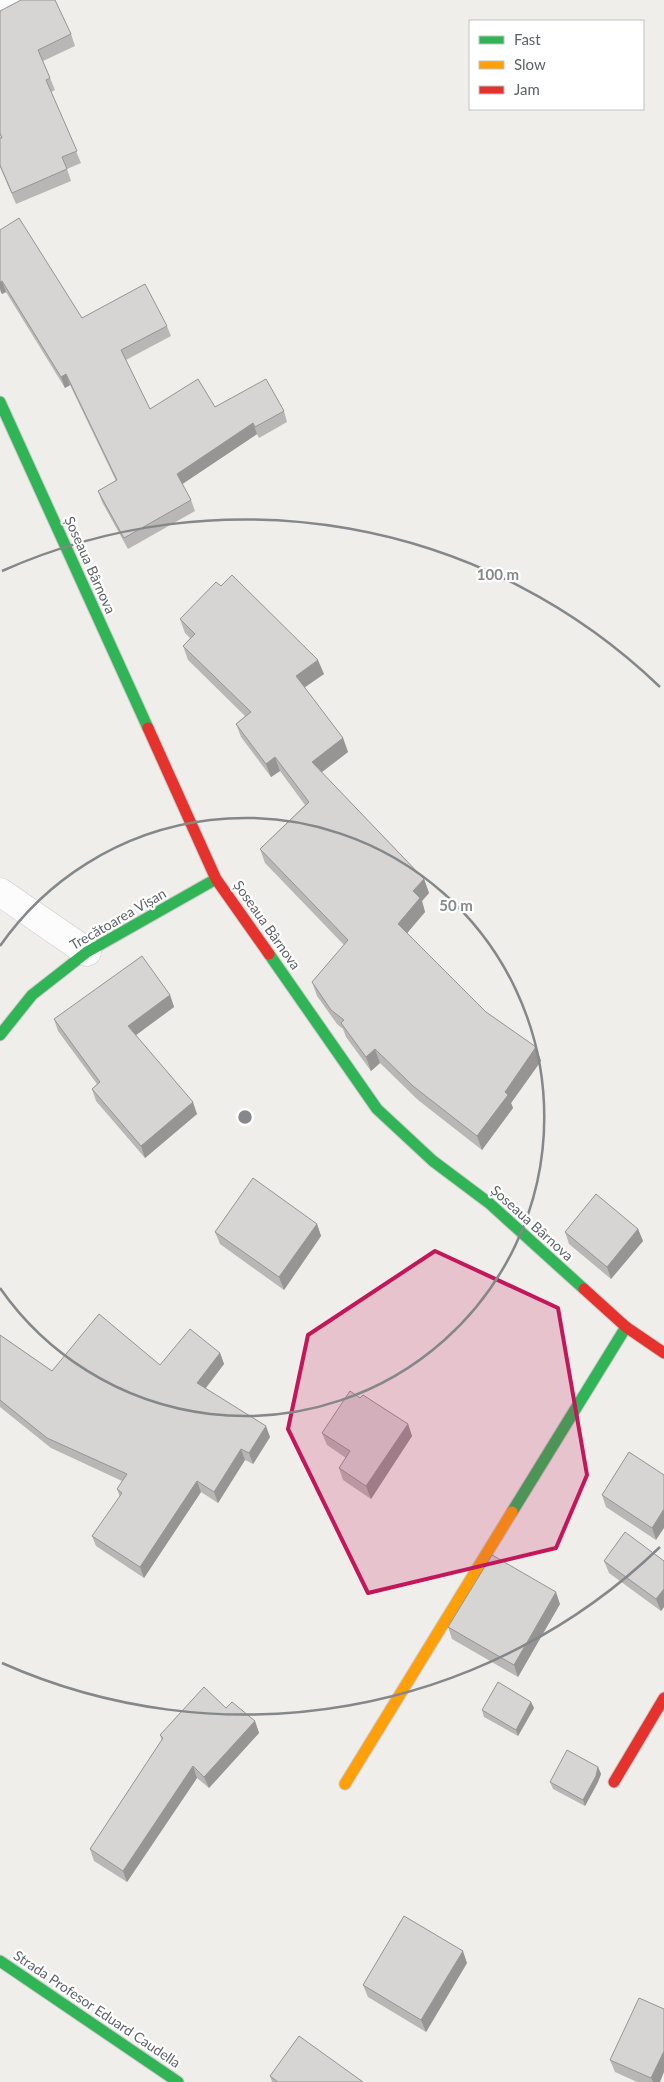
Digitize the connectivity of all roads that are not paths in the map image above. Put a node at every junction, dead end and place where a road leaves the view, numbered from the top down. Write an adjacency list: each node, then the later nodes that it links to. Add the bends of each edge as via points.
1 (17, 0): 2 (street)
2 (0, 8)
3 (0, 402): 4 (main road, Șoseaua Bârnova)
4 (216, 879): 6 (main road, Trecătoarea Vișan); 8 (main road, Șoseaua Bârnova, via 377,1109 433,1162 489,1203)
5 (0, 892): 6 (street)
6 (87, 952): 7 (main road, Trecătoarea Vișan, via 32,995)
7 (0, 1035)
8 (626, 1327): 9 (main road, Șoseaua Bârnova); 12 (main road)
9 (664, 1352)
10 (664, 1698): 11 (main road)
11 (614, 1782)
12 (345, 1784)
13 (0, 1961): 14 (main road, Strada Profesor Eduard Caudella)
14 (178, 2082)

